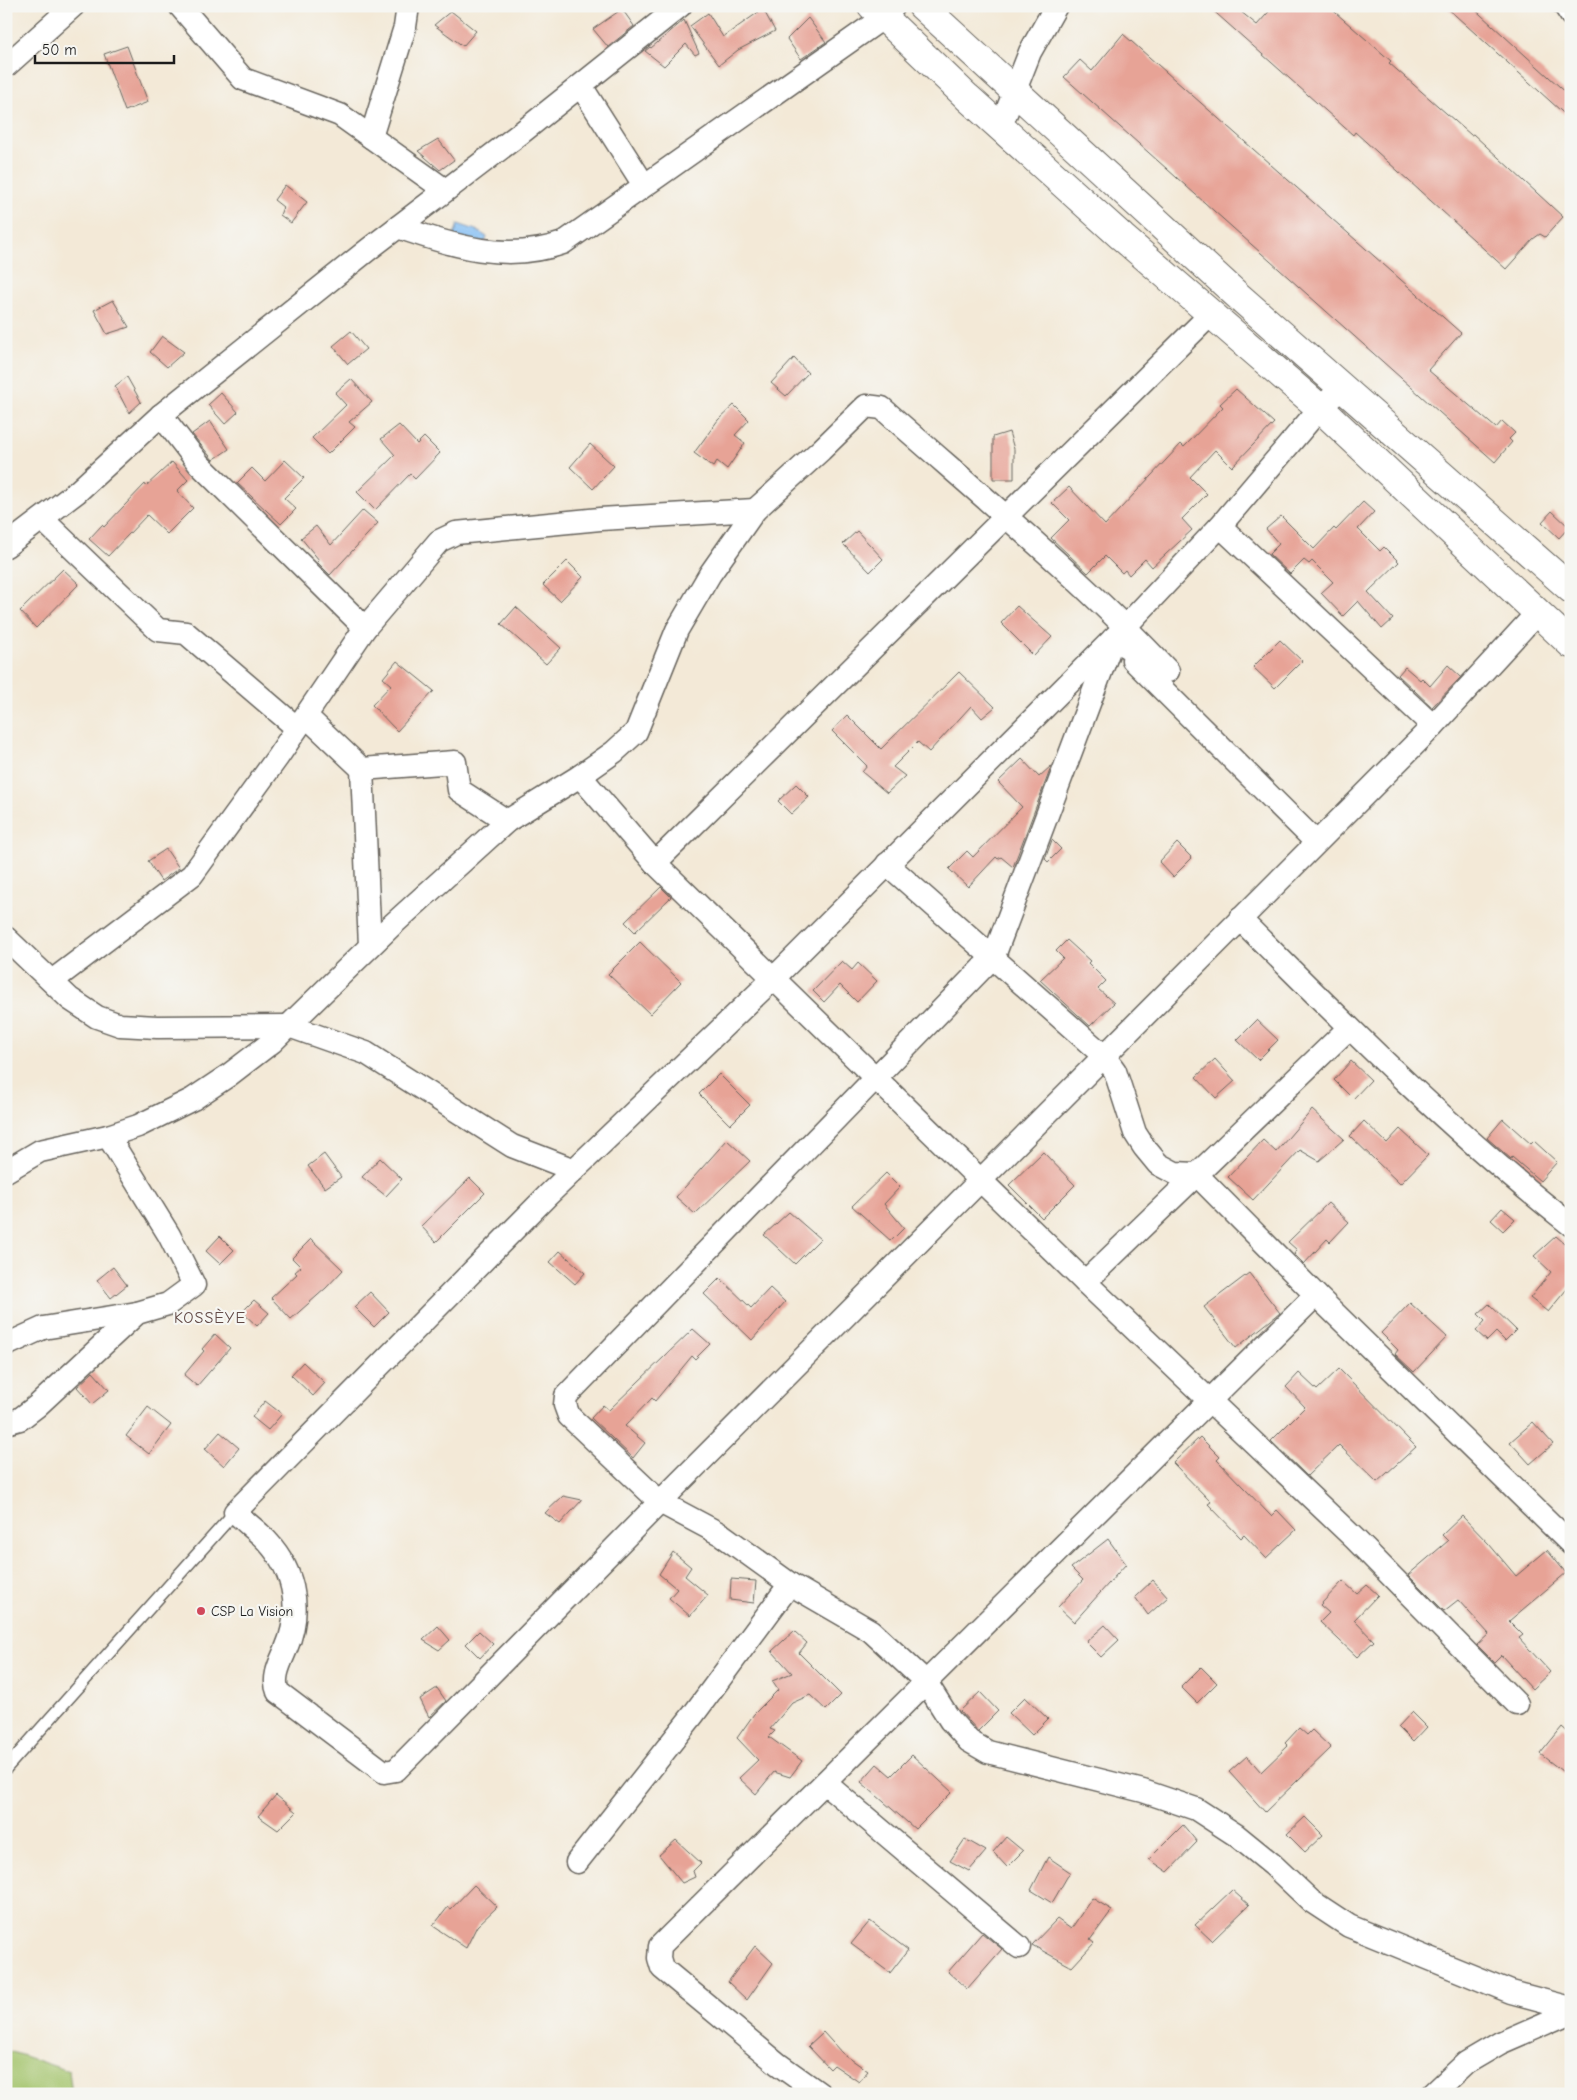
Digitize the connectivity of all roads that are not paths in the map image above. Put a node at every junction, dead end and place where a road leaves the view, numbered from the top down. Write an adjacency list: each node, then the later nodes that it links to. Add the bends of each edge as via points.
1 (73, 6): 10 (street)
2 (180, 6): 14 (street, via 243,79 340,115)
3 (408, 6): 14 (street, via 405,27)
4 (680, 6): 11 (street)
5 (922, 6): 12 (main road)
6 (1056, 6): 12 (street, via 1030,52)
7 (1565, 6): 9 (street)
8 (883, 10): 13 (main road); 15 (street)
9 (1571, 14)
10 (6, 66)
11 (581, 86): 15 (street); 16 (street)
12 (1016, 93): 13 (street); 19 (main road)
13 (1001, 126): 18 (main road, via 1122,237)
14 (372, 137): 16 (street)
15 (644, 185): 17 (street, via 563,243 548,249 482,252)
16 (445, 190): 17 (street)
17 (398, 227): 21 (street)
18 (1212, 313): 20 (main road); 23 (street)
19 (1343, 387): 20 (street); 27 (main road)
20 (1320, 408): 25 (street); 28 (main road)
21 (162, 415): 24 (street, via 77,492); 29 (street, via 199,464)
22 (755, 510): 23 (street, via 866,406 874,405 882,408); 29 (street, via 600,519 456,533 439,541); 35 (street, via 710,574 677,630 636,732)
23 (1006, 515): 30 (street); 38 (street)
24 (42, 519): 26 (street); 32 (street, via 158,630 186,632)
25 (1220, 526): 30 (street); 33 (street)
26 (6, 546)
27 (1571, 589)
28 (1537, 614): 31 (main road); 33 (street)
29 (366, 628): 32 (street)
30 (1119, 633): 37 (street); 39 (street); 43 (street)
31 (1571, 644)
32 (302, 722): 34 (street); 45 (street, via 192,875)
33 (1433, 726): 37 (street)
34 (362, 769): 36 (street, via 455,762 459,790); 42 (street)
35 (580, 776): 36 (street); 38 (street)
36 (507, 820): 42 (street)
37 (1316, 842): 40 (street)
38 (655, 862): 44 (street)
39 (887, 864): 43 (street); 44 (street)
40 (1240, 919): 47 (street); 48 (street)
41 (6, 938): 45 (street)
42 (370, 946): 46 (street)
43 (994, 956): 48 (street); 49 (street)
44 (774, 978): 49 (street); 51 (street)
45 (52, 981): 46 (street, via 70,999 97,1017 120,1025)
46 (289, 1026): 50 (street, via 193,1099 138,1126); 51 (street, via 366,1052 512,1146)
47 (1349, 1028): 53 (street); 55 (street, via 1528,1192)
48 (1104, 1056): 53 (street, via 1115,1071 1135,1133 1149,1153 1158,1164 1174,1173); 54 (street)
49 (875, 1077): 54 (street); 62 (street, via 566,1396 569,1416)
50 (108, 1136): 52 (street, via 40,1151); 58 (street, via 169,1235 194,1285 168,1304)
51 (574, 1170): 63 (street)
52 (6, 1171)
53 (1196, 1174): 56 (street); 57 (street)
54 (980, 1180): 56 (street); 62 (street)
55 (1571, 1225)
56 (1085, 1282): 60 (street)
57 (1316, 1295): 60 (street); 64 (street)
58 (137, 1313): 59 (street, via 42,1328); 61 (street, via 20,1420)
59 (6, 1345)
60 (1210, 1401): 66 (street); 67 (street, via 1355,1539)
61 (6, 1423)
62 (660, 1502): 63 (street, via 391,1773 384,1772 278,1692 275,1686 278,1670 294,1620 296,1600 291,1576 261,1535); 65 (street, via 722,1534)
63 (235, 1512): 68 (lane)
64 (1571, 1544)
65 (790, 1584): 66 (street, via 872,1631); 70 (street, via 693,1715)
66 (926, 1682): 69 (street); 72 (street, via 950,1720 969,1741 988,1752 1143,1791 1196,1810 1236,1835 1311,1901 1348,1926 1511,1992)
67 (1517, 1704)
68 (6, 1768)
69 (825, 1783): 71 (street); 73 (street, via 660,1946 662,1968 778,2064)
70 (577, 1862)
71 (1019, 1947)
72 (1571, 2010): 74 (street, via 1500,2043 1466,2064)
73 (820, 2094)
74 (1433, 2094)

